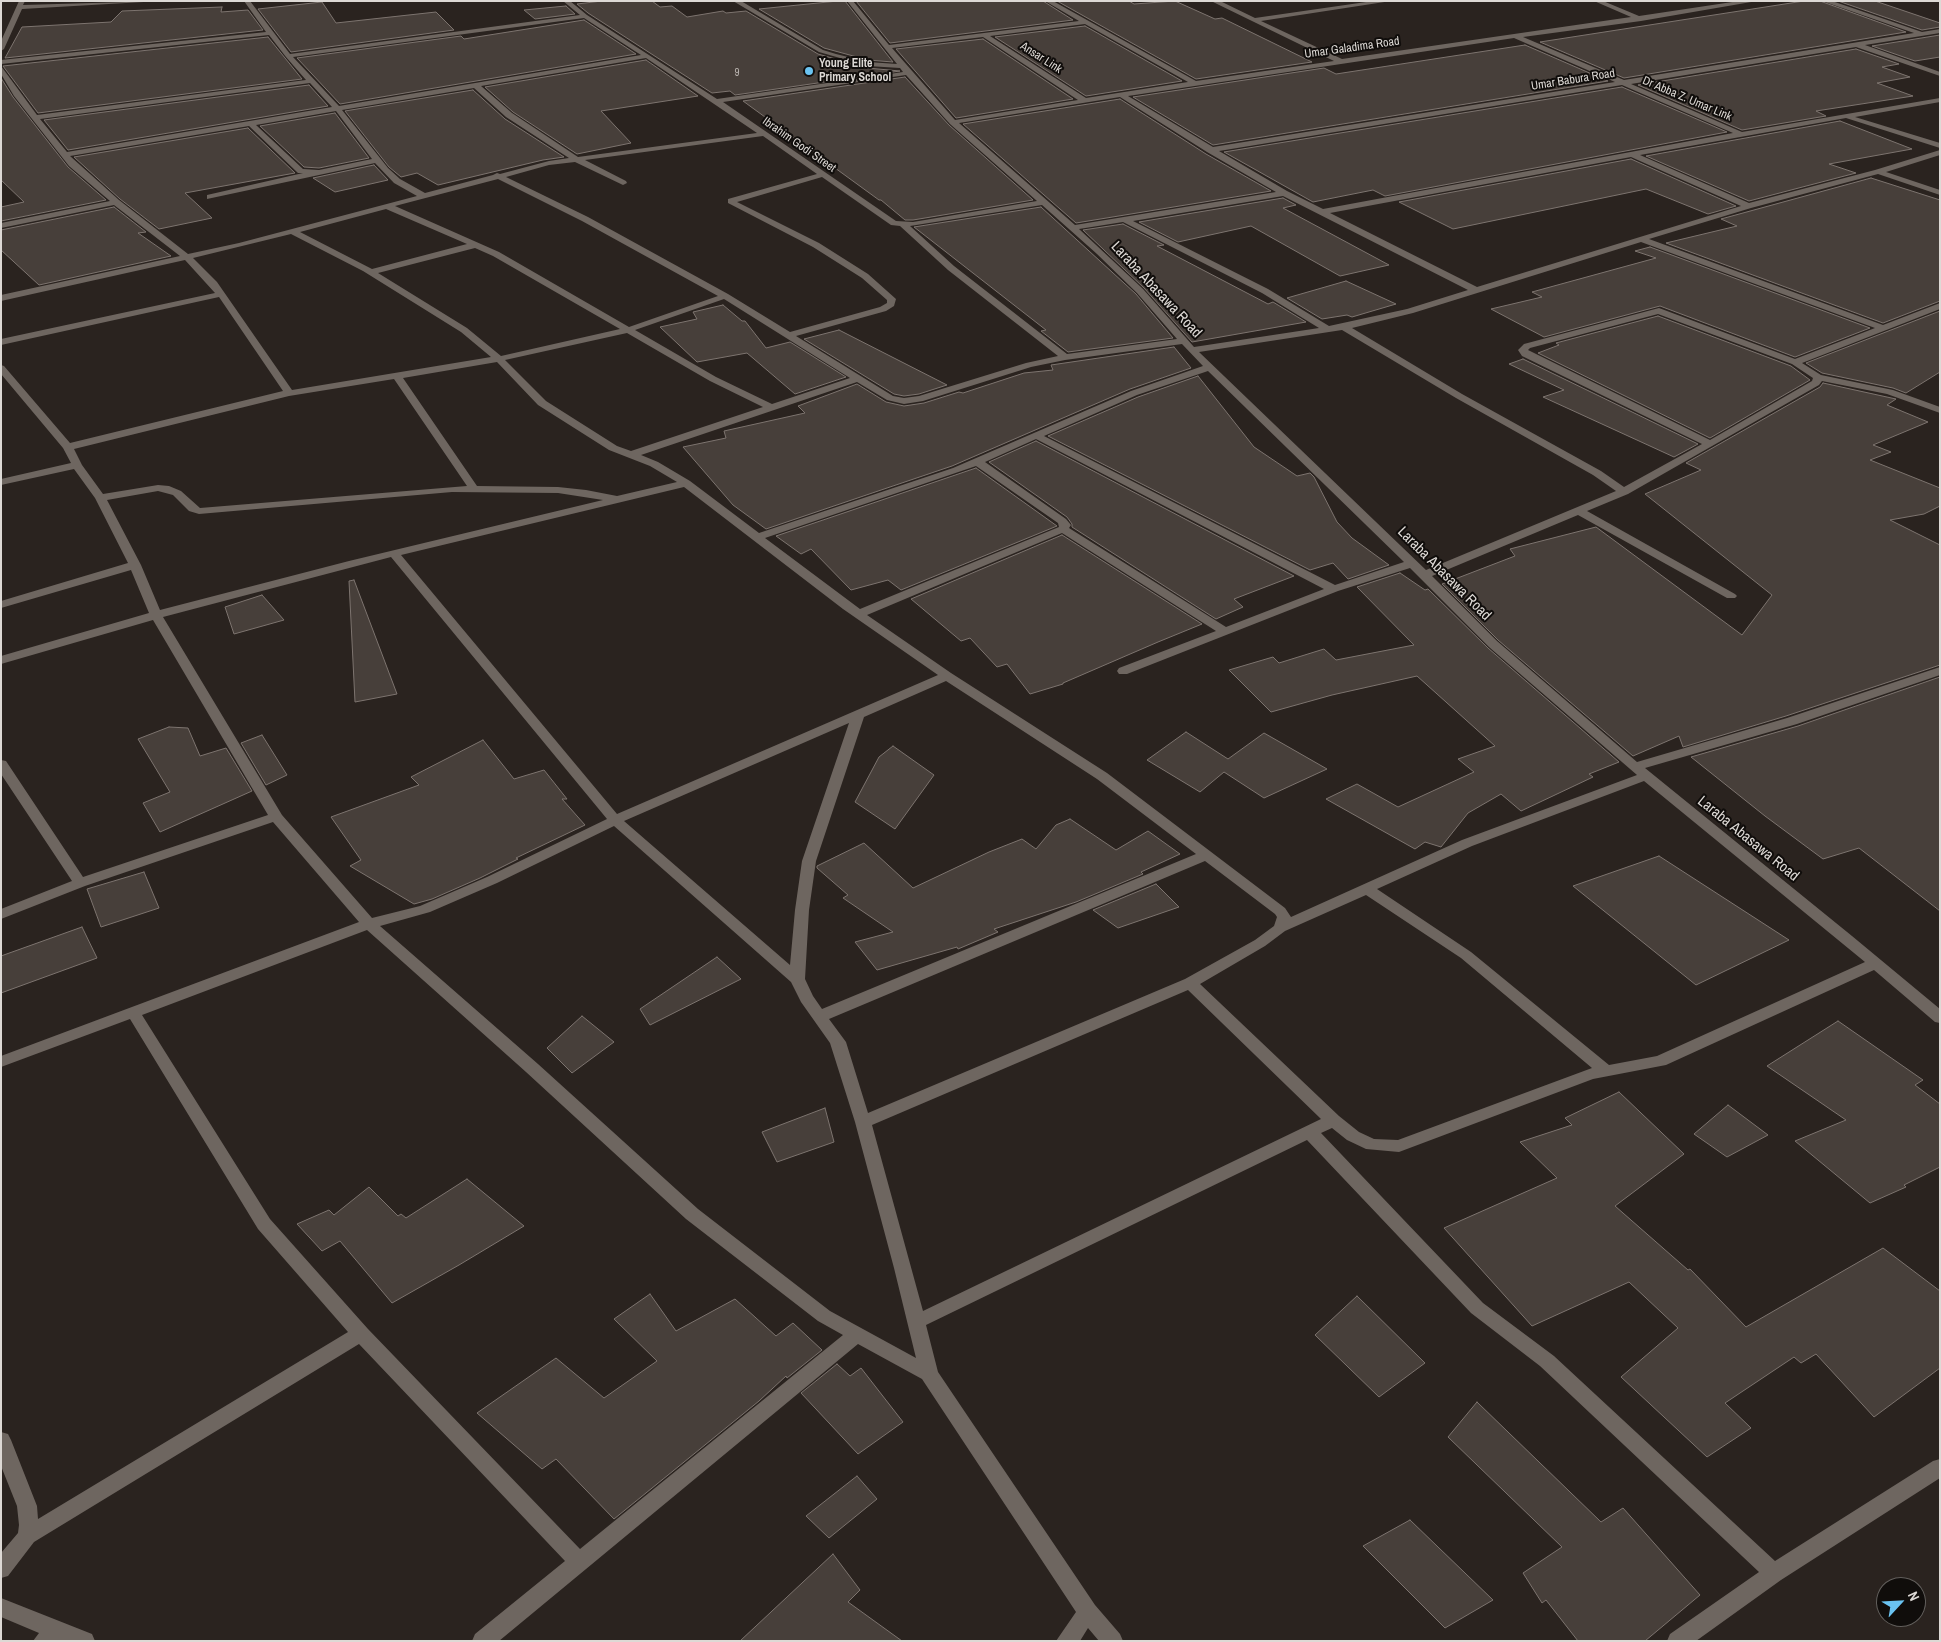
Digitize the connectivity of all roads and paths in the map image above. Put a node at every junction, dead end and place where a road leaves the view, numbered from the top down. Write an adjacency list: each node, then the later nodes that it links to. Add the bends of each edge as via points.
1 (158, 1): 12 (street)
2 (247, 1): 18 (street)
3 (566, 1): 13 (street, Ibrahim Godi Street)
4 (736, 1): 28 (street, via 821,51 868,64)
5 (850, 1): 23 (street, Laraba Abasawa Road)
6 (1048, 1): 16 (street)
7 (1214, 1): 15 (street)
8 (1388, 1): 15 (street)
9 (1597, 1): 14 (street)
10 (1754, 1): 14 (street, Umar Galadima Road)
11 (1825, 1): 19 (street)
12 (20, 4): 24 (street)
13 (585, 16): 25 (street); 26 (street, Ibrahim Godi Street)
14 (1641, 19): 21 (street, Umar Galadima Road)
15 (1255, 20): 27 (street)
16 (1086, 22): 20 (street); 33 (street)
17 (1940, 31): 19 (street, Umar Babura Road)
18 (271, 33): 25 (street); 29 (street)
19 (1921, 34): 22 (street, Umar Babura Road)
20 (984, 35): 23 (street); 39 (street, Ansar Link)
21 (1514, 36): 27 (street, Umar Galadima Road); 34 (street, Dr Abba Z. Umar Link)
22 (1857, 44): 31 (street); 34 (street, Umar Babura Road)
23 (888, 47): 28 (street, Laraba Abasawa Road)
24 (1, 49)
25 (288, 56): 32 (street)
26 (647, 56): 35 (street); 38 (street, Ibrahim Godi Street)
27 (1340, 61): 33 (street, Umar Galadima Road)
28 (903, 66): 30 (street, Laraba Abasawa Road)
29 (1, 67): 42 (street, via 18,96)
30 (908, 73): 38 (street); 43 (street, Laraba Abasawa Road)
31 (1940, 74)
32 (311, 81): 40 (street); 42 (street)
33 (1195, 83): 36 (street, Umar Galadima Road)
34 (1623, 84): 46 (street, Dr Abba Z. Umar Link); 48 (street, Umar Babura Road)
35 (475, 85): 40 (street); 52 (street, via 509,115)
36 (1121, 95): 39 (street, Umar Galadima Road); 48 (street)
37 (1940, 100): 41 (street)
38 (716, 101): 45 (street, Ibrahim Godi Street)
39 (1086, 101): 43 (street, Umar Galadima Road)
40 (337, 108): 44 (street); 53 (street)
41 (1846, 116): 46 (street); 47 (street)
42 (36, 117): 51 (street)
43 (953, 122): 64 (street, Laraba Abasawa Road)
44 (250, 123): 51 (street); 54 (street, via 301,171)
45 (764, 134): 52 (street); 57 (street, Ibrahim Godi Street)
46 (1741, 134): 50 (street)
47 (1940, 146)
48 (1210, 150): 59 (street)
49 (1940, 152): 55 (street)
50 (1631, 154): 66 (street); 67 (street)
51 (65, 155): 63 (street)
52 (574, 158): 56 (street); 58 (street)
53 (377, 160): 54 (street); 61 (street, via 397,181)
54 (319, 172): 62 (street)
55 (1878, 172): 60 (street); 66 (street)
56 (497, 175): 61 (street); 79 (street)
57 (822, 175): 69 (street, Ibrahim Godi Street, via 887,220); 86 (street, via 731,201 816,246 865,276 892,298 883,309)
58 (623, 183)
59 (1284, 193): 67 (street); 68 (street)
60 (1940, 193)
61 (422, 195): 65 (street)
62 (210, 197)
63 (116, 202): 70 (street); 75 (street)
64 (1044, 202): 69 (street); 71 (street, Laraba Abasawa Road)
65 (385, 205): 72 (street); 74 (street)
66 (1748, 206): 73 (street)
67 (1322, 212): 77 (street)
68 (1125, 220): 71 (street); 84 (street, via 1265,291)
69 (904, 225): 90 (street, via 951,268)
70 (1, 226)
71 (1073, 228): 87 (street, Laraba Abasawa Road, via 1140,291)
72 (292, 231): 75 (street); 76 (street)
73 (1640, 239): 77 (street); 83 (street)
74 (475, 245): 76 (street); 85 (street)
75 (187, 257): 78 (street); 80 (street)
76 (371, 272): 91 (street, via 464,330)
77 (1475, 290): 82 (street, via 1410,311)
78 (221, 294): 88 (street); 98 (street)
79 (725, 296): 85 (street); 86 (street)
80 (1, 298)
81 (1940, 306): 83 (street)
82 (1344, 327): 84 (street); 110 (street, via 1459,396 1598,473)
83 (1881, 327): 92 (street)
84 (1327, 329): 89 (street)
85 (628, 330): 91 (street); 99 (street, via 713,379)
86 (790, 335): 97 (street)
87 (1184, 341): 89 (street, Laraba Abasawa Road); 90 (street)
88 (1, 342)
89 (1192, 350): 93 (street, Laraba Abasawa Road)
90 (1065, 357): 97 (street, via 904,401 890,398)
91 (499, 359): 95 (street); 104 (street, via 542,403)
92 (1795, 362): 96 (street); 102 (street, via 1659,311 1527,346 1523,350)
93 (1209, 367): 101 (street, via 1134,393); 117 (street, Laraba Abasawa Road)
94 (1, 368): 103 (street)
95 (396, 375): 98 (street); 109 (street)
96 (1818, 377): 100 (street, via 1890,392); 102 (street, via 1816,383)
97 (859, 378): 99 (street)
98 (289, 393): 103 (street)
99 (772, 408): 104 (street)
100 (1940, 410)
101 (1037, 436): 105 (street); 120 (street)
102 (1710, 444): 110 (street)
103 (68, 447): 106 (street)
104 (631, 456): 108 (street, via 654,464)
105 (978, 462): 114 (street, via 1062,521); 115 (street)
106 (77, 465): 107 (street); 111 (street)
107 (1, 482)
108 (686, 483): 112 (street); 115 (street)
109 (474, 489): 111 (street, via 199,511 192,509 169,489); 112 (street, via 558,490)
110 (1624, 492): 113 (street)
111 (100, 498): 118 (street)
112 (617, 499): 116 (street)
113 (1579, 511): 119 (street); 121 (street)
114 (1063, 529): 123 (street); 125 (street)
115 (758, 537): 123 (street)
116 (393, 553): 124 (street); 135 (street)
117 (1412, 563): 119 (street, Laraba Abasawa Road); 120 (street)
118 (135, 565): 122 (street); 124 (street)
119 (1424, 575): 132 (street, Laraba Abasawa Road, via 1493,644)
120 (1334, 588): 125 (street)
121 (1731, 596)
122 (1, 605)
123 (859, 614): 129 (street)
124 (156, 615): 126 (street); 134 (street)
125 (1225, 631): 127 (street)
126 (1, 660)
127 (1122, 671)
128 (1940, 671): 132 (street, via 1792,721)
129 (947, 676): 130 (street); 136 (street, via 1102,776)
130 (858, 715): 135 (street); 143 (street, via 810,861 802,910)
131 (1, 764): 137 (street)
132 (1635, 766): 133 (street, Laraba Abasawa Road)
133 (1646, 776): 138 (street, via 1467,843); 142 (street, Laraba Abasawa Road)
134 (276, 818): 137 (street); 140 (street)
135 (615, 820): 140 (street, via 425,909); 143 (street)
136 (1207, 855): 141 (street, via 1280,911 1284,918); 146 (street)
137 (80, 883): 139 (street)
138 (1367, 889): 141 (street); 149 (street, via 1466,954)
139 (1, 914)
140 (369, 924): 145 (street); 155 (street, via 692,1214 824,1316)
141 (1280, 928): 144 (street)
142 (1876, 963): 147 (street, Laraba Abasawa Road); 149 (street, via 1660,1061)
143 (797, 979): 146 (street)
144 (1190, 983): 150 (street); 151 (street)
145 (133, 1012): 148 (street); 154 (street, via 264,1224)
146 (820, 1016): 151 (street, via 838,1042)
147 (1940, 1018)
148 (1, 1062)
149 (1607, 1072): 150 (street, via 1590,1074 1399,1146 1372,1145 1353,1136)
150 (1333, 1120): 152 (street)
151 (863, 1122): 153 (street)
152 (1309, 1131): 153 (street); 162 (street, via 1477,1308 1547,1361)
153 (916, 1322): 156 (street)
154 (361, 1334): 159 (street); 160 (street)
155 (857, 1334): 156 (street); 160 (street)
156 (929, 1374): 164 (street)
157 (1, 1440): 159 (street, via 27,1506)
158 (1940, 1467): 162 (street)
159 (27, 1536): 161 (street)
160 (579, 1562): 167 (street)
161 (1, 1569)
162 (1774, 1572): 170 (street)
163 (1, 1607): 165 (street)
164 (1088, 1612): 168 (street); 169 (street)
165 (53, 1636): 166 (street)
166 (84, 1641)
167 (483, 1641)
168 (1067, 1641)
169 (1112, 1641)
170 (1678, 1641)

